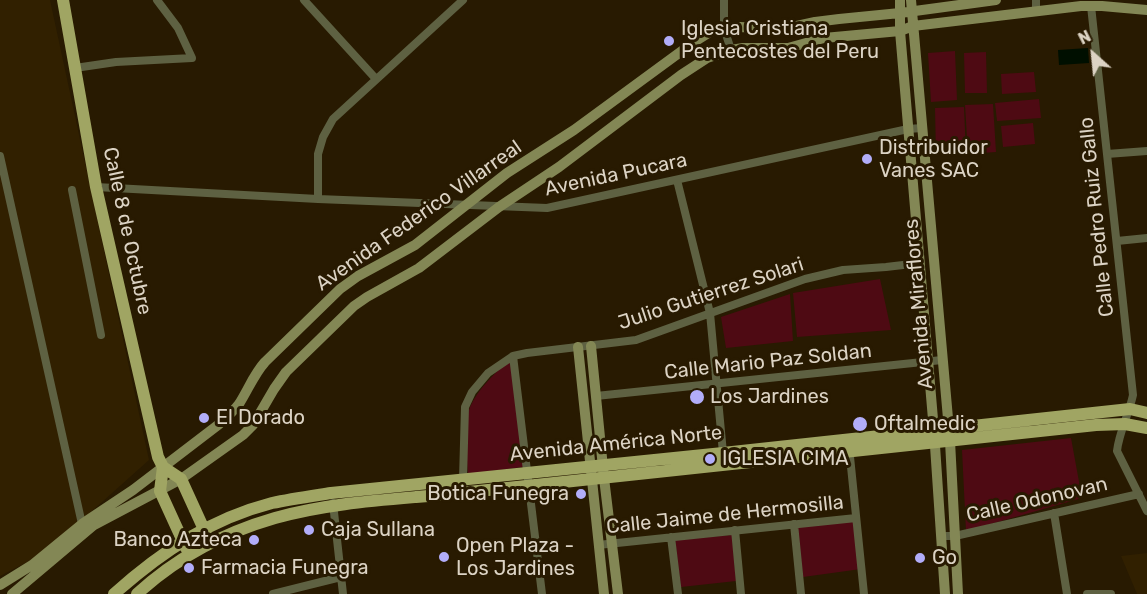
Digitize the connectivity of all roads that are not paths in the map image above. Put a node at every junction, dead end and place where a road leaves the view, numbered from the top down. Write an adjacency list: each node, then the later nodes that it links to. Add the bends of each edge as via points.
1 (63, 0): 18 (main road, Calle 8 de Octubre)
2 (157, 0): 18 (street, via 178,28 192,58)
3 (304, 0): 19 (street)
4 (463, 0): 19 (street)
5 (724, 0): 15 (street)
6 (900, 0): 13 (main road)
7 (911, 0): 13 (main road)
8 (996, 0): 13 (main road, Avenida Federico Villarreal)
9 (1036, 0): 12 (street)
10 (1091, 6): 11 (main road); 12 (main road); 23 (street, Calle Pedro Ruiz Gallo)
11 (1147, 10)
12 (1036, 12): 14 (main road)
13 (906, 13): 14 (main road, Avenida Miraflores); 15 (main road, Avenida Federico Villarreal, via 783,29); 16 (main road, Avenida Miraflores)
14 (913, 26): 16 (main road, Avenida Federico Villarreal); 20 (main road, Avenida Miraflores)
15 (724, 28): 17 (street); 29 (main road, Avenida Federico Villarreal, via 694,42)
16 (900, 31): 17 (main road, Avenida Federico Villarreal, via 824,38 781,49); 21 (main road, Avenida Miraflores)
17 (731, 50): 30 (main road, Avenida Federico Villarreal, via 707,58 681,75)
18 (75, 68): 26 (main road, Calle 8 de Octubre)
19 (376, 79): 28 (street, via 333,120 323,137 318,154)
20 (922, 128): 21 (street, Avenida Pucara); 33 (main road, Avenida Miraflores)
21 (908, 129): 25 (street, Avenida Pucara); 34 (main road, Avenida Miraflores)
22 (1147, 150): 23 (street)
23 (1107, 154): 32 (street, Calle Pedro Ruiz Gallo)
24 (0, 156): 66 (street)
25 (677, 180): 30 (street, Avenida Pucara, via 547,208); 35 (street)
26 (96, 187): 28 (street, Avenida Pucara); 52 (main road, Calle 8 de Octubre)
27 (72, 190): 36 (street)
28 (318, 199): 29 (street, Avenida Pucara)
29 (467, 205): 30 (street, Avenida Pucara); 52 (main road, Avenida Federico Villarreal, via 415,245 340,289 258,369 231,414)
30 (499, 207): 55 (main road, Avenida Federico Villarreal, via 419,268 354,306 286,372 254,425)
31 (1147, 238): 32 (street)
32 (1117, 241): 44 (street, Calle Pedro Ruiz Gallo, via 1133,394)
33 (933, 255): 34 (main road); 40 (main road, Avenida Miraflores)
34 (920, 260): 35 (street, Julio Gutierrez Solari, via 805,279); 41 (main road, Avenida Miraflores)
35 (710, 313): 37 (street, Julio Gutierrez Solari, via 636,340); 42 (street)
36 (101, 335)
37 (591, 346): 38 (street, Julio Gutierrez Solari); 43 (main road)
38 (578, 347): 39 (street, Julio Gutierrez Solari); 54 (main road)
39 (513, 356): 53 (street); 56 (street, Julio Gutierrez Solari, via 488,373 465,406)
40 (942, 360): 41 (street, Calle Mario Paz Soldan); 48 (main road, Avenida Miraflores)
41 (928, 361): 42 (street, Calle Mario Paz Soldan); 49 (main road, Avenida Miraflores)
42 (718, 384): 43 (street, Calle Mario Paz Soldan); 51 (street)
43 (596, 396): 54 (main road)
44 (1130, 409): 45 (main road, Avenida América Norte); 46 (street, Calle Pedro Ruiz Gallo); 48 (main road, Avenida América Norte)
45 (1147, 413)
46 (1125, 424): 47 (main road, Avenida América Norte); 48 (main road, Avenida América Norte); 59 (street, Calle Pedro Ruiz Gallo, via 1118,452)
47 (1147, 428)
48 (949, 435): 49 (main road, Avenida América Norte); 71 (main road, Avenida Miraflores)
49 (935, 437): 50 (main road, Avenida América Norte); 70 (main road, Avenida Miraflores)
50 (848, 446): 51 (main road, Avenida América Norte); 54 (main road, Avenida América Norte); 65 (street)
51 (723, 453): 54 (main road, Avenida América Norte)
52 (163, 467): 55 (main road); 58 (main road, Calle 8 de Octubre); 66 (main road, Avenida Federico Villarreal)
53 (527, 472): 54 (main road, Avenida América Norte); 56 (main road, Avenida América Norte); 57 (street)
54 (597, 472): 57 (main road, Avenida América Norte); 75 (main road); 76 (main road)
55 (181, 479): 58 (main road, Avenida Federico Villarreal); 68 (main road)
56 (463, 479): 60 (main road, Avenida América Norte)
57 (529, 486): 60 (main road, Avenida América Norte); 87 (street)
58 (160, 491): 73 (main road); 82 (main road, Avenida Federico Villarreal, via 94,525)
59 (1139, 494): 62 (street, Calle Pedro Ruiz Gallo); 63 (street, Calle Odonovan)
60 (332, 499): 61 (main road, Avenida América Norte); 64 (main road, Avenida América Norte); 79 (street)
61 (272, 503): 64 (main road); 68 (main road, Avenida América Norte)
62 (1147, 511)
63 (1054, 513): 71 (street, Calle Odonovan); 96 (street)
64 (277, 518): 74 (main road, Avenida América Norte)
65 (856, 518): 67 (street, Calle Jaime de Hermosilla); 93 (street)
66 (82, 524): 81 (main road, Avenida Federico Villarreal, via 32,565)
67 (794, 524): 69 (street, Calle Jaime de Hermosilla); 92 (street)
68 (204, 529): 73 (main road, Avenida América Norte); 74 (main road)
69 (735, 530): 72 (street, Calle Jaime de Hermosilla); 91 (street)
70 (942, 536): 71 (street, Calle Odonovan); 94 (main road, Avenida Miraflores)
71 (955, 536): 95 (main road, Avenida Miraflores)
72 (671, 537): 75 (street, Calle Jaime de Hermosilla); 90 (street)
73 (183, 541): 77 (main road); 78 (main road, Avenida América Norte)
74 (210, 543): 77 (main road, Avenida América Norte)
75 (612, 544): 76 (street, Calle Jaime de Hermosilla); 89 (main road)
76 (598, 545): 88 (main road)
77 (189, 554): 80 (main road, Avenida América Norte)
78 (139, 572): 80 (main road); 83 (main road, Avenida América Norte)
79 (341, 577): 85 (street); 86 (street)
80 (148, 584): 84 (main road, Avenida América Norte)
81 (0, 585)
82 (12, 594)
83 (114, 594)
84 (137, 594)
85 (273, 594)
86 (343, 594)
87 (542, 594)
88 (604, 594)
89 (618, 594)
90 (678, 594)
91 (741, 594)
92 (801, 594)
93 (864, 594)
94 (945, 594)
95 (958, 594)
96 (1067, 594)
97 (1087, 594): 98 (street)
98 (1112, 594)

